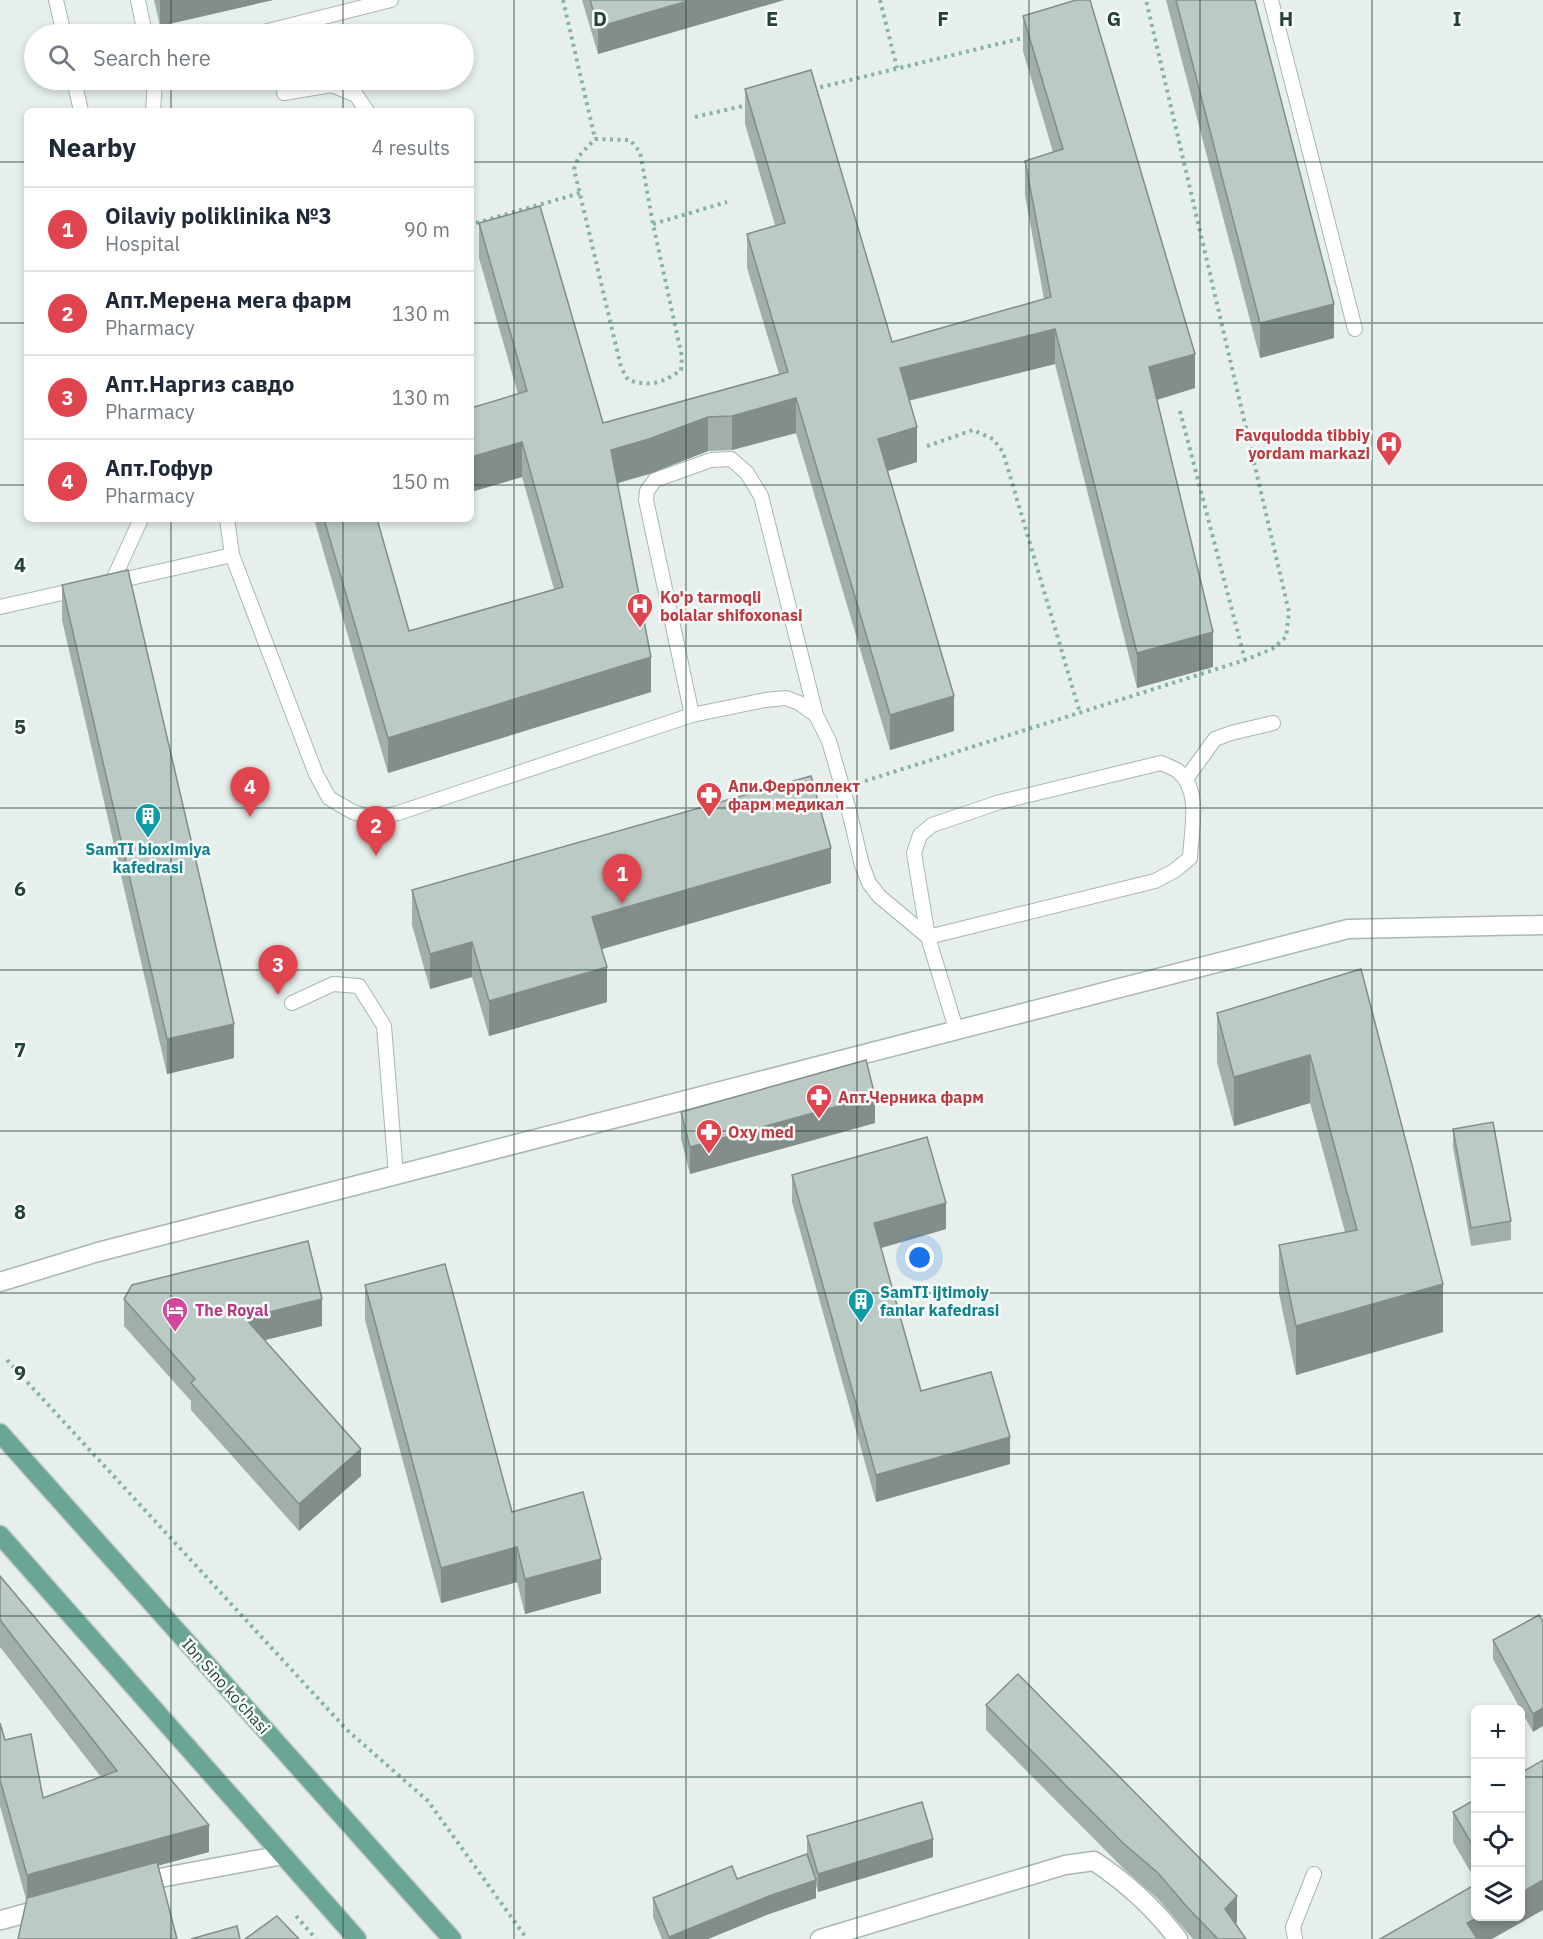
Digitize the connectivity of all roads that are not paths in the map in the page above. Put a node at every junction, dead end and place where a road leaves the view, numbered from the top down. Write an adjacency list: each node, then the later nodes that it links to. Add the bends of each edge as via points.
1 (56, 0): 5 (lane)
2 (138, 0): 6 (lane)
3 (391, 0): 7 (lane)
4 (1270, 0): 16 (lane)
5 (62, 24)
6 (143, 24)
7 (296, 24)
8 (76, 90): 13 (lane)
9 (154, 90): 14 (lane)
10 (302, 90): 12 (lane)
11 (344, 90): 15 (lane, via 356,95)
12 (284, 93)
13 (80, 108)
14 (153, 108)
15 (365, 108)
16 (1355, 328)
17 (139, 522): 20 (lane)
18 (227, 522): 19 (lane)
19 (232, 555): 20 (lane); 22 (lane, via 316,774 329,798 353,813 374,818 398,813)
20 (101, 585): 21 (lane)
21 (0, 607)
22 (692, 715): 23 (lane, via 786,698); 23 (lane, via 647,491 655,480 711,460 731,459 747,473 761,496)
23 (816, 715): 27 (lane, via 829,741 869,883)
24 (1273, 723): 25 (lane, via 1215,739)
25 (1186, 779): 27 (lane, via 1194,798 1190,858 1174,871 1155,880); 27 (lane, via 1161,763 1000,802 932,825 920,835 914,853)
26 (1543, 925): 29 (street, via 1348,929)
27 (928, 937): 29 (lane)
28 (292, 1003): 30 (lane, via 333,984 359,987 384,1026)
29 (956, 1029): 30 (street)
30 (396, 1174): 31 (street, via 98,1252)
31 (0, 1282)
32 (0, 1433): 40 (main road, Ibn Sino ko'chasi)
33 (0, 1535): 34 (main road)
34 (283, 1855): 36 (street); 39 (main road)
35 (1314, 1874): 43 (lane, via 1293,1927)
36 (122, 1887)
37 (67, 1902): 38 (street)
38 (1, 1920)
39 (357, 1939)
40 (452, 1939)
41 (820, 1939): 42 (street, via 1065,1865 1094,1861 1158,1913)
42 (1178, 1939)
43 (1295, 1939)

